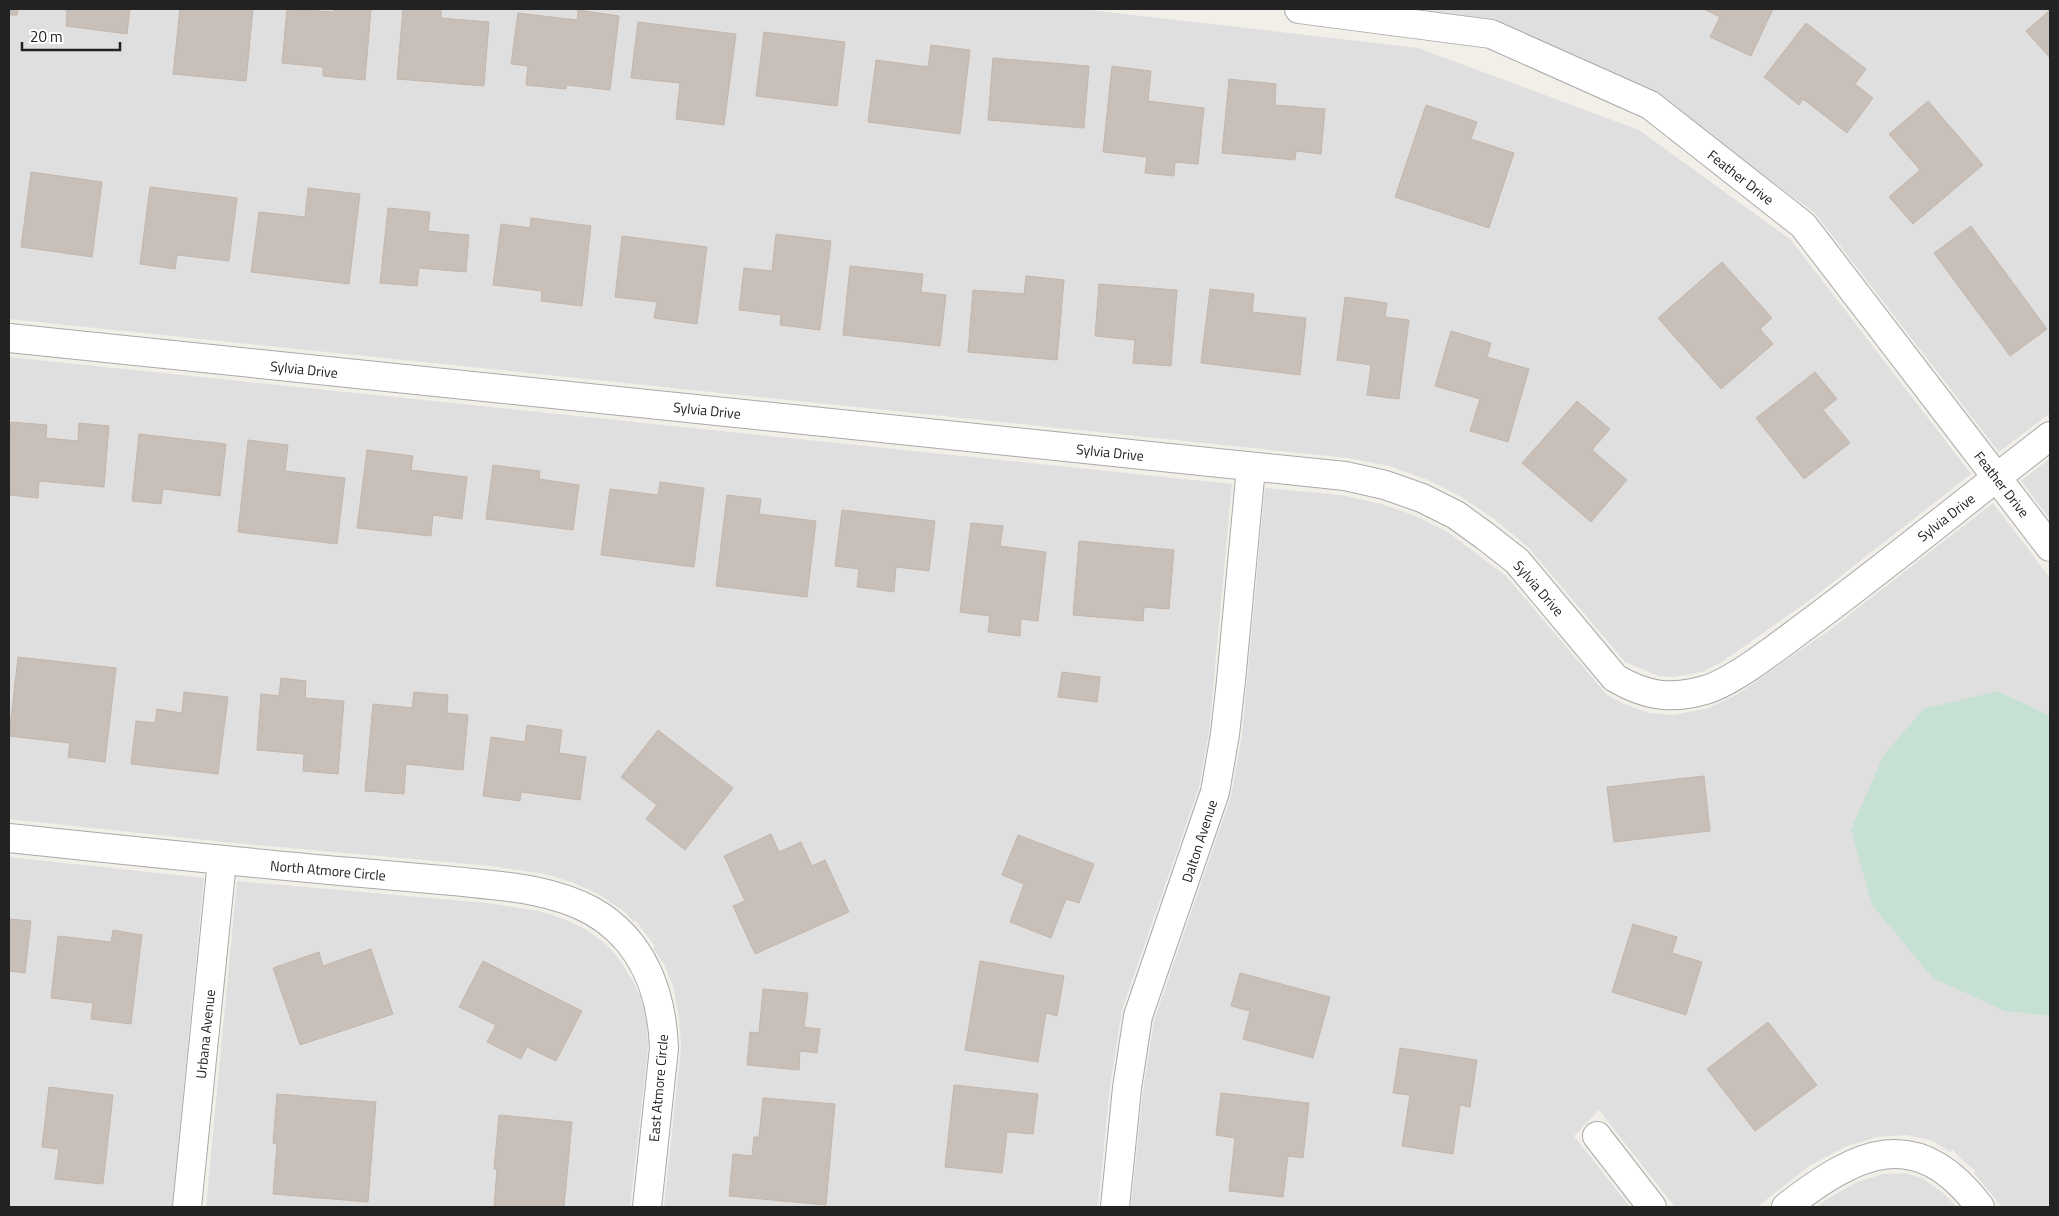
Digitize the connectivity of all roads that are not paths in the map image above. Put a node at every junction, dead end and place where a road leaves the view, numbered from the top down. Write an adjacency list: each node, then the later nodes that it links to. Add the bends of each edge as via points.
1 (1299, 9): 5 (street, Feather Drive, via 1491,34 1650,105 1803,225)
2 (9, 338): 4 (street, Sylvia Drive)
3 (2050, 436): 5 (street, Sylvia Drive)
4 (1251, 467): 5 (street, Sylvia Drive, via 1345,476 1385,485 1456,515 1518,561 1615,678 1655,695 1674,696 1706,690 1737,674 1823,613); 13 (street, Dalton Avenue, via 1231,682 1215,792 1138,1016)
5 (1996, 477): 6 (street, Feather Drive)
6 (2050, 547)
7 (9, 838): 8 (street, North Atmore Circle)
8 (222, 861): 9 (street, North Atmore Circle, via 542,892 593,912); 11 (street, Urbana Avenue)
9 (632, 946): 12 (street, East Atmore Circle, via 652,980 663,1022 664,1048)
10 (1597, 1136): 14 (street)
11 (187, 1207)
12 (647, 1207)
13 (1115, 1207)
14 (1652, 1207)
15 (1786, 1207): 16 (street, via 1818,1182 1852,1164 1882,1155 1907,1154 1928,1160 1952,1176)
16 (1980, 1207)

